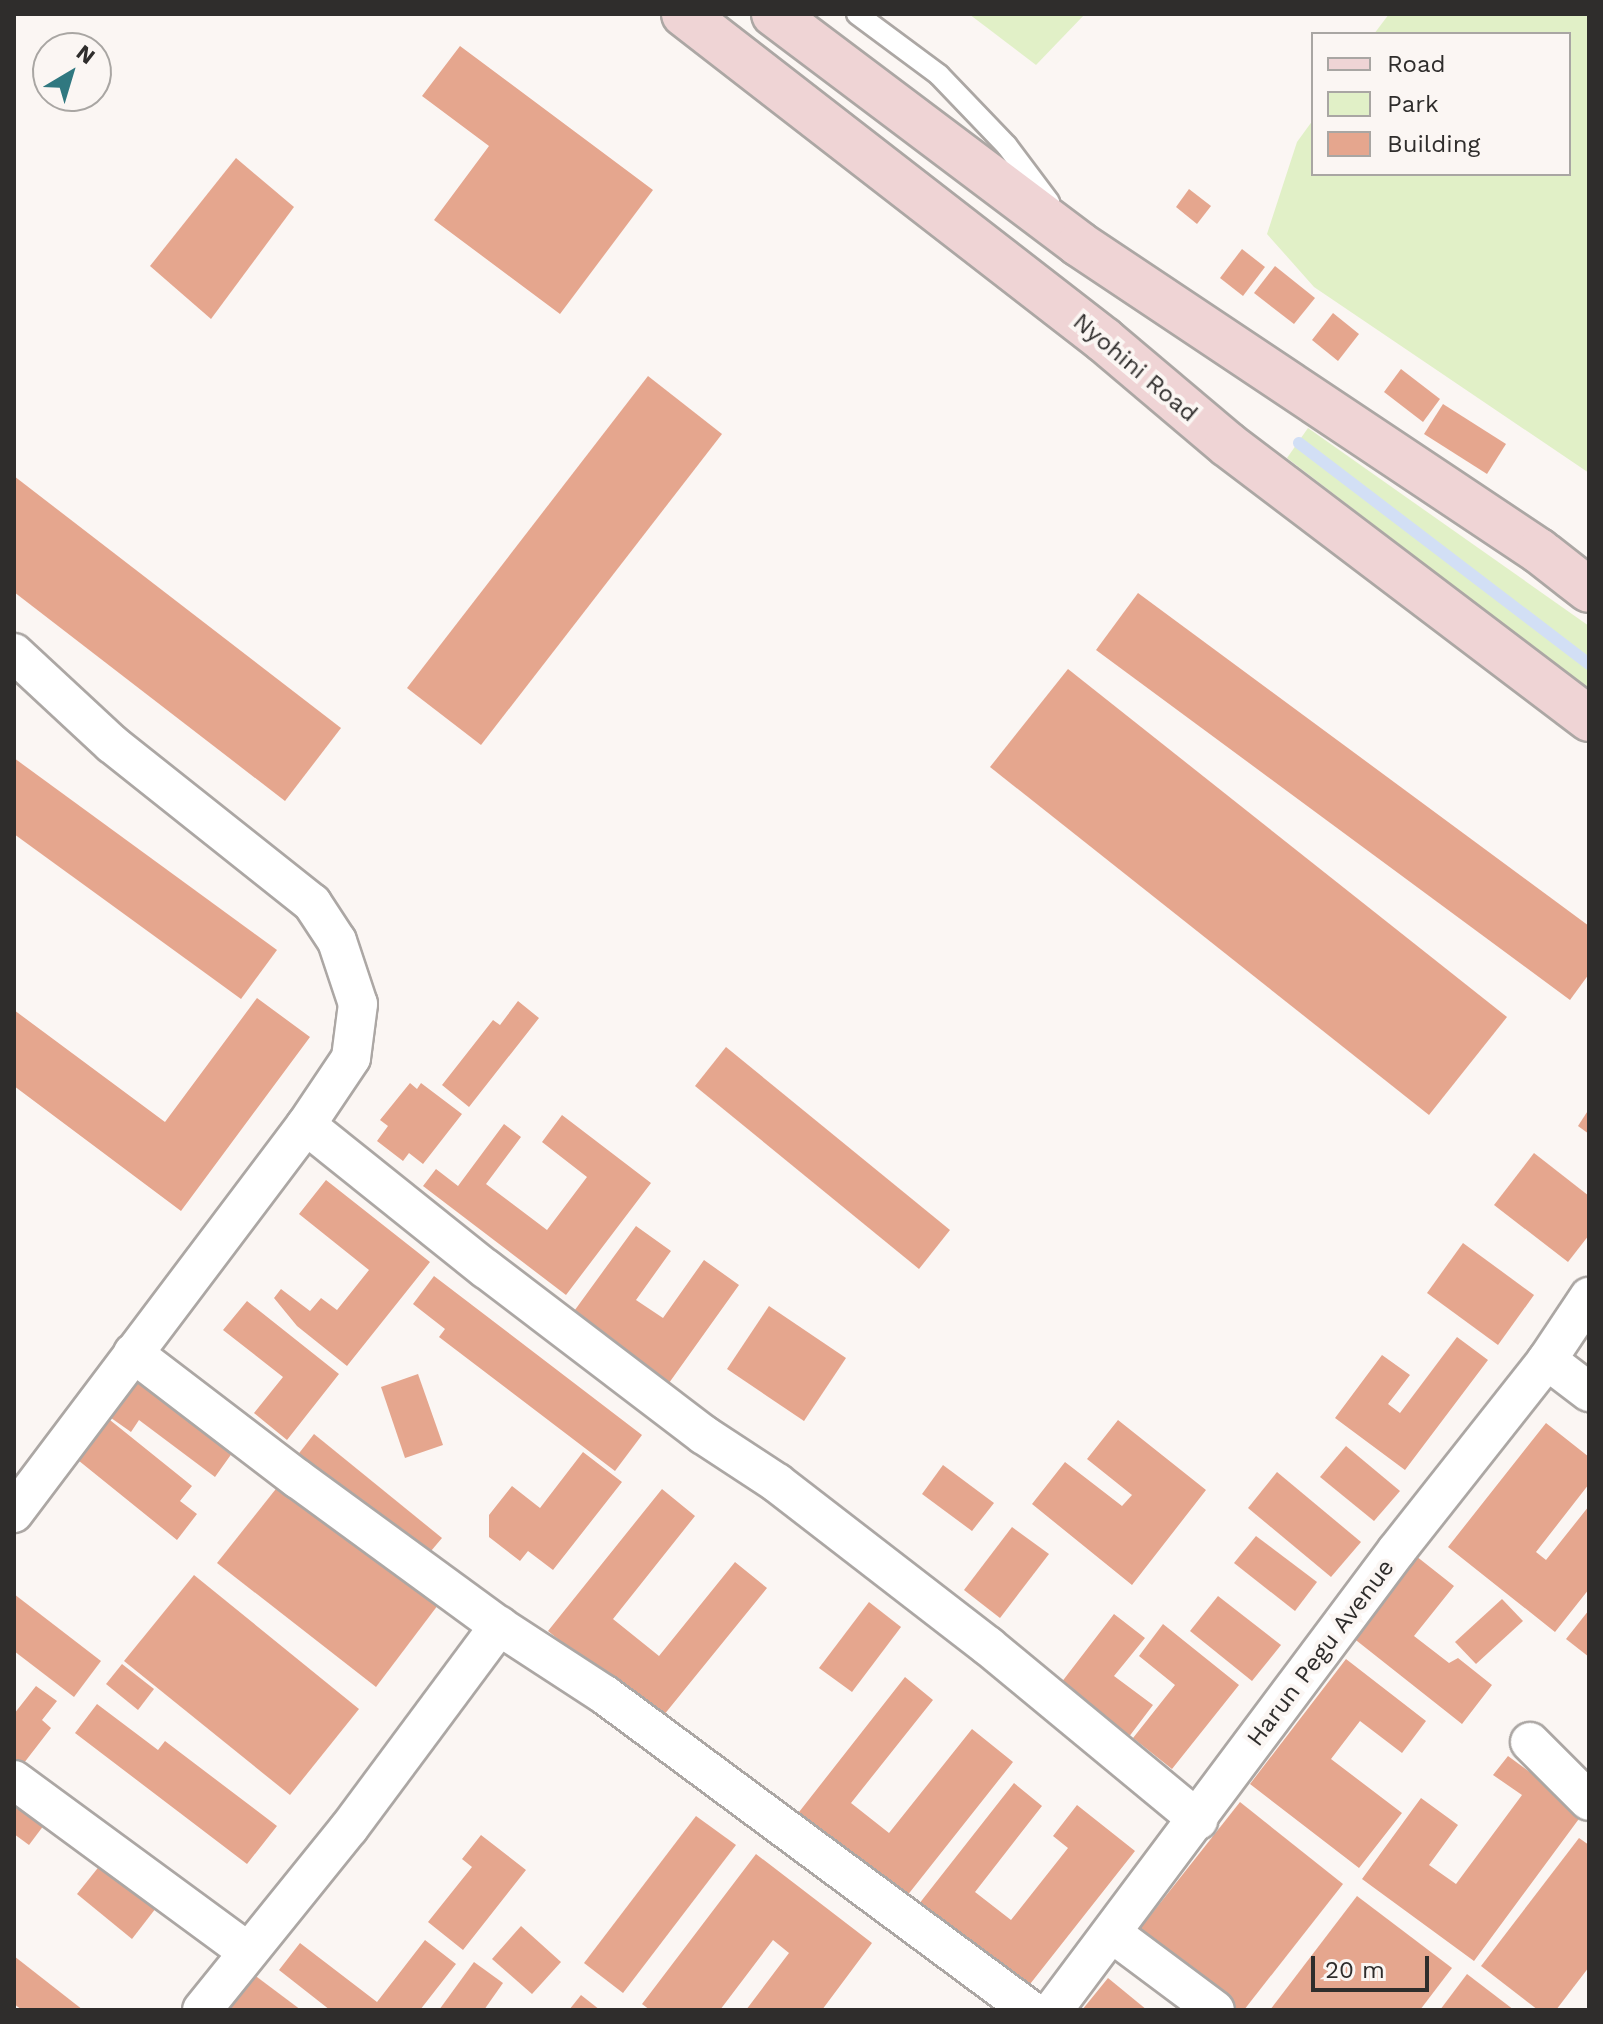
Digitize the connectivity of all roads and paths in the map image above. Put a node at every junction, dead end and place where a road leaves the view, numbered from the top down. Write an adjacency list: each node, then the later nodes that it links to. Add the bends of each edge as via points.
1 (684, 14): 7 (main road, Nyohini Road, via 1104,340 1227,444)
2 (774, 14): 4 (main road)
3 (857, 14): 4 (lane, via 939,75 973,110 1007,146)
4 (1079, 244): 5 (main road, via 1539,551)
5 (1589, 590)
6 (14, 653): 8 (street, via 112,744 312,903 337,941 358,1004 351,1058)
7 (1589, 719)
8 (306, 1125): 10 (street); 18 (street, via 486,1269 988,1646)
9 (1589, 1297): 11 (street, Harun Pegu Avenue)
10 (133, 1353): 13 (street); 14 (street)
11 (1547, 1360): 12 (street); 18 (street, Harun Pegu Avenue, via 1397,1550)
12 (1589, 1392)
13 (14, 1513)
14 (499, 1626): 20 (street, via 349,1828); 22 (street, via 605,1695)
15 (1530, 1742): 17 (street)
16 (14, 1780): 20 (street)
17 (1589, 1801)
18 (1198, 1820): 19 (street, Harun Pegu Avenue)
19 (1113, 1934): 23 (street, Harun Pegu Avenue); 24 (street)
20 (247, 1951): 21 (street)
21 (202, 2010)
22 (1030, 2010)
23 (1053, 2010)
24 (1215, 2010)

